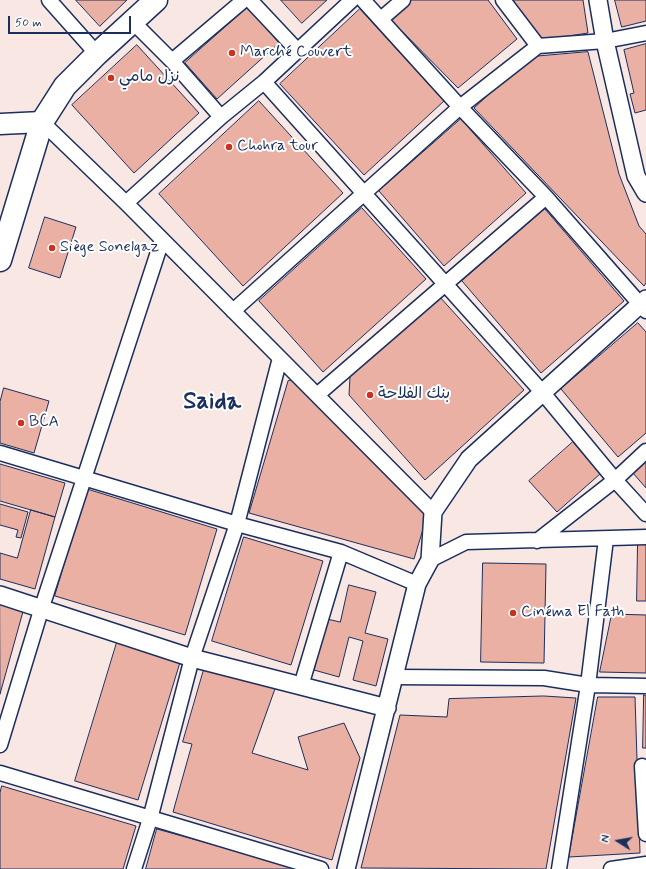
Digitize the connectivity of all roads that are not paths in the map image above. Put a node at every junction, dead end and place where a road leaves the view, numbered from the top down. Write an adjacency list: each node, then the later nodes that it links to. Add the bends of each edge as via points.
1 (49, 0): 16 (street)
2 (156, 0): 11 (main road)
3 (244, 0): 17 (street)
4 (250, 0): 15 (street)
5 (352, 0): 15 (street)
6 (363, 0): 10 (street)
7 (403, 0): 10 (street)
8 (503, 0): 14 (street)
9 (598, 0): 13 (street)
10 (381, 19): 19 (street)
11 (132, 21): 16 (main road); 17 (street)
12 (646, 33): 13 (street)
13 (605, 41): 14 (street); 24 (street, via 636,176)
14 (538, 46): 19 (street)
15 (297, 50): 18 (street)
16 (97, 54): 21 (main road, via 65,86)
17 (172, 60): 20 (street)
18 (264, 82): 20 (street); 23 (street)
19 (460, 107): 23 (street); 25 (street)
20 (221, 117): 26 (street)
21 (42, 122): 22 (main road); 26 (street); 28 (main road)
22 (0, 123)
23 (365, 193): 29 (street); 31 (street)
24 (646, 193)
25 (546, 197): 29 (street); 30 (street)
26 (126, 203): 27 (street)
27 (162, 240): 31 (street); 37 (street)
28 (0, 260)
29 (446, 284): 33 (street); 34 (street)
30 (644, 305): 33 (street)
31 (233, 311): 32 (street)
32 (280, 358): 34 (street); 41 (street)
33 (544, 393): 38 (street); 39 (street, via 469,459)
34 (317, 395): 39 (street)
35 (646, 451): 38 (street)
36 (0, 453): 37 (street)
37 (83, 480): 41 (street); 49 (street)
38 (615, 480): 40 (street); 44 (street)
39 (433, 512): 46 (street)
40 (646, 514)
41 (237, 524): 45 (street); 50 (street)
42 (646, 537): 43 (street)
43 (606, 538): 44 (street); 52 (street)
44 (537, 542): 46 (street, via 466,542)
45 (341, 552): 47 (street); 53 (street)
46 (430, 560): 47 (street)
47 (417, 584): 51 (street)
48 (0, 595): 49 (street)
49 (42, 607): 50 (street); 56 (street)
50 (192, 658): 53 (street); 59 (street)
51 (394, 678): 52 (street, via 544,678); 55 (street)
52 (588, 685): 54 (street); 65 (street)
53 (301, 686): 55 (street)
54 (646, 686)
55 (387, 708): 64 (street)
56 (0, 745)
57 (642, 766): 60 (street)
58 (0, 773): 59 (street)
59 (150, 819): 62 (street); 63 (street)
60 (646, 834)
61 (646, 864): 66 (street)
62 (134, 869)
63 (321, 869)
64 (346, 869)
65 (559, 869)
66 (611, 869)

